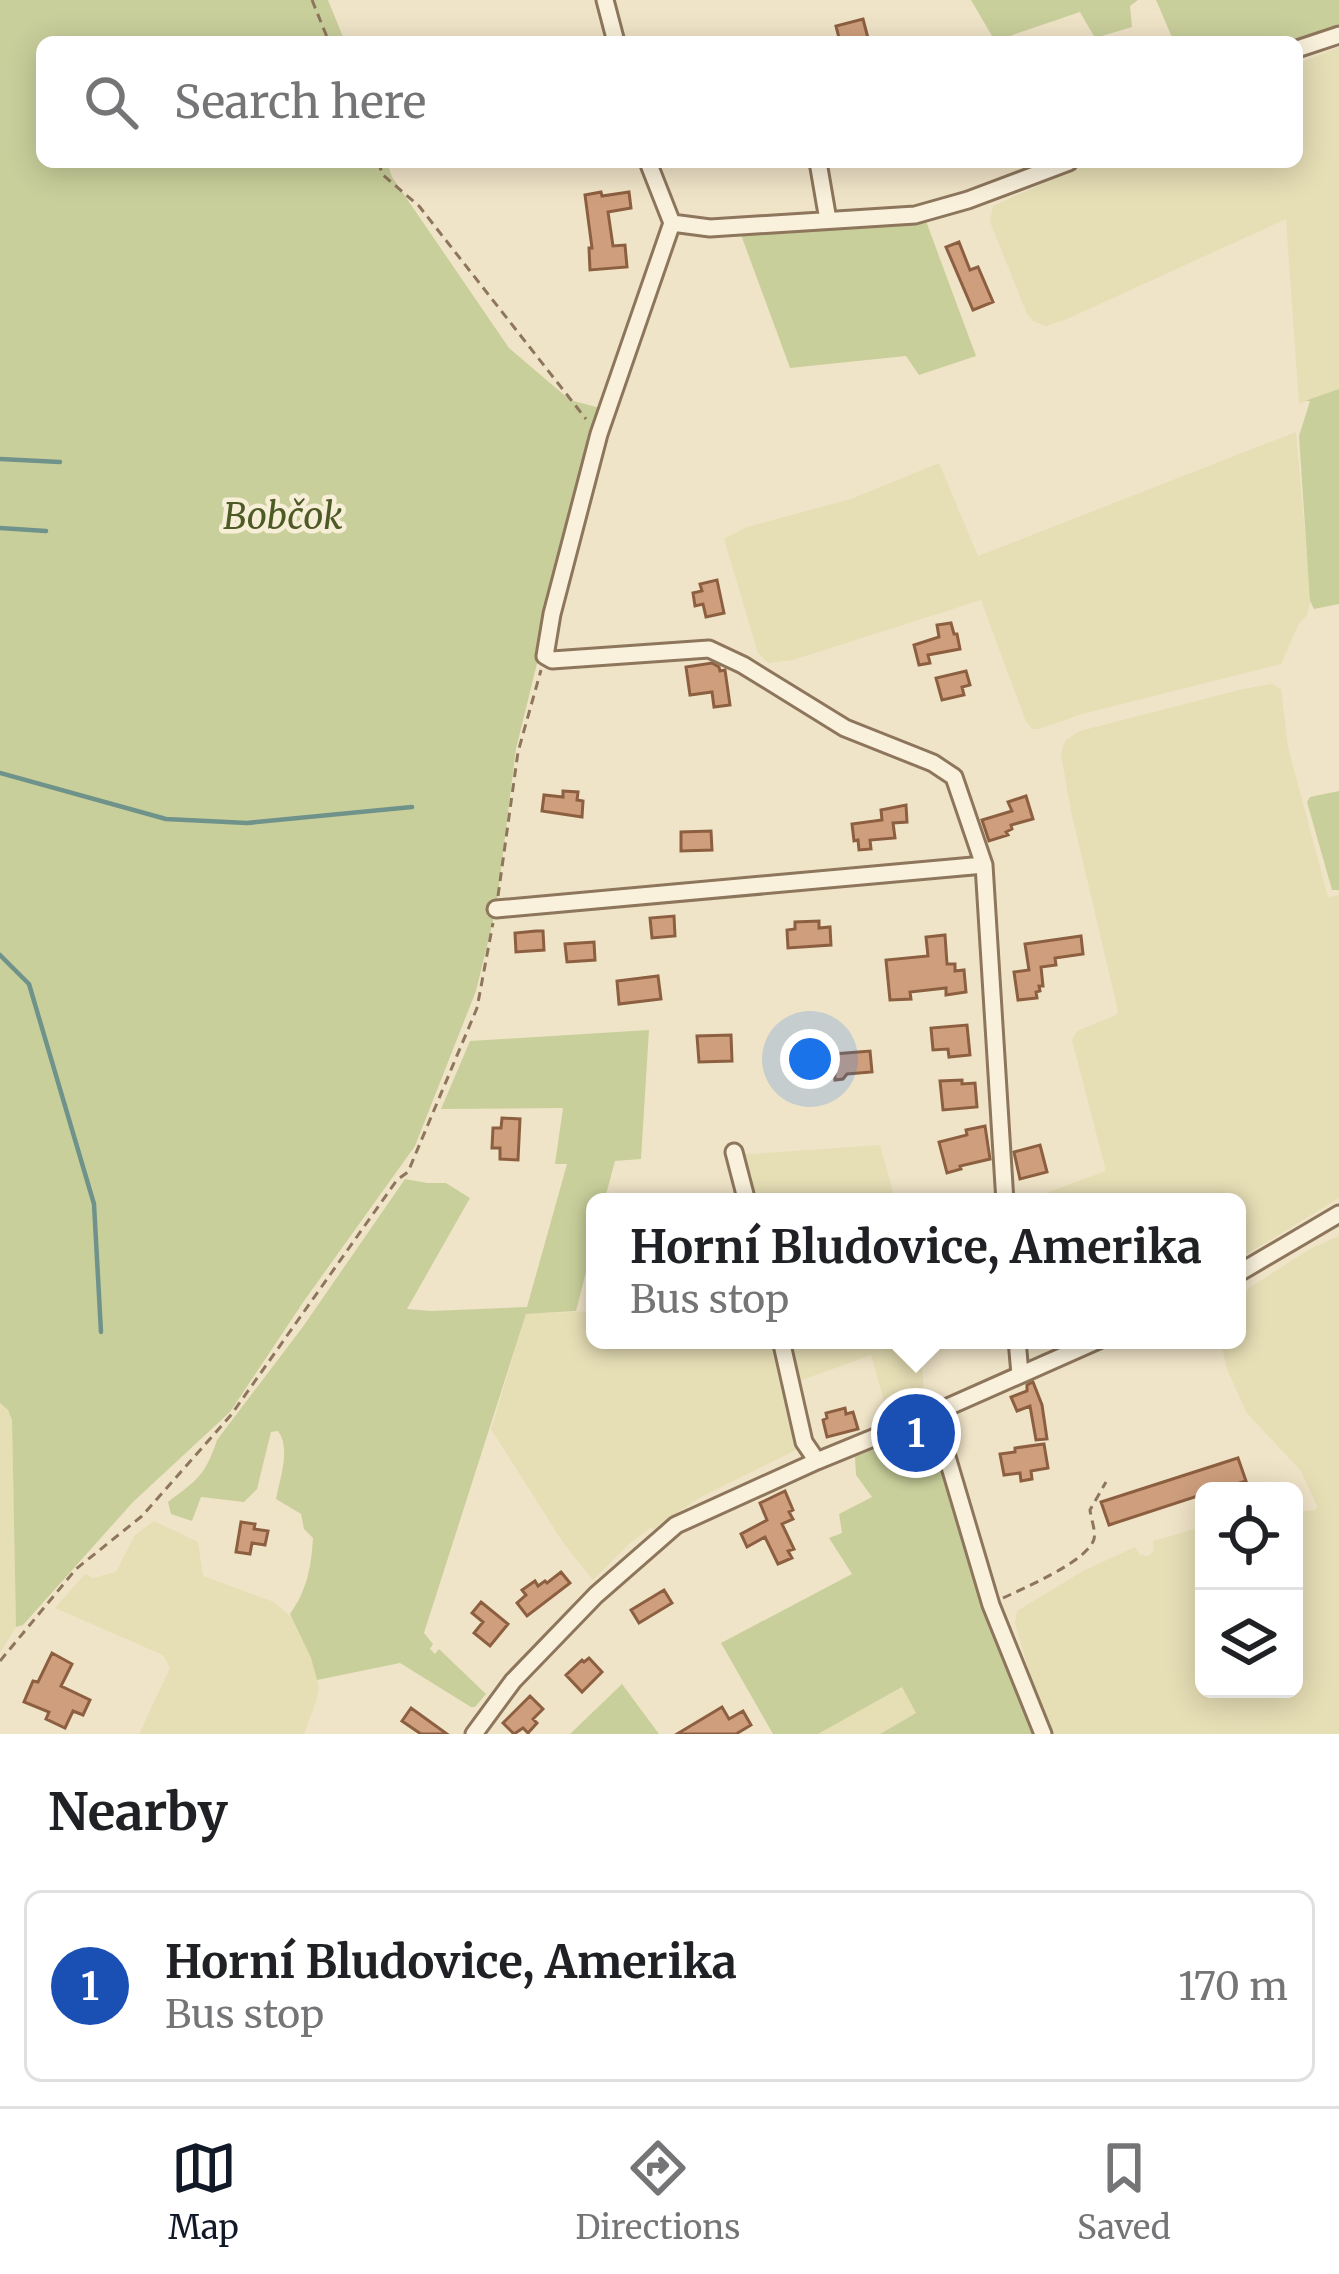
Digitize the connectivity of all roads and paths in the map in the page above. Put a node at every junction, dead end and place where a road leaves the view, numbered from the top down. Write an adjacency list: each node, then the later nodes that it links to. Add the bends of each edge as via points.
1 (312, 0): 4 (path)
2 (605, 0): 5 (street)
3 (1339, 35): 6 (street)
4 (327, 36)
5 (614, 36)
6 (1303, 47)
7 (380, 168): 13 (path)
8 (650, 168): 12 (street)
9 (819, 168): 11 (street)
10 (1053, 168): 11 (street, via 915,215)
11 (828, 220): 12 (street)
12 (672, 223): 13 (street)
13 (599, 434): 14 (street)
14 (545, 656): 15 (street, via 709,649 743,665 845,728 945,769); 16 (path, via 518,752)
15 (984, 865): 16 (street); 19 (street)
16 (496, 909): 30 (path, via 477,1008 408,1172 231,1415 142,1516 76,1569)
17 (734, 1152): 18 (street)
18 (745, 1193)
19 (1004, 1193)
20 (1339, 1214): 21 (street)
21 (1246, 1269)
22 (783, 1349): 27 (street, via 804,1442)
23 (1018, 1349): 25 (street)
24 (1078, 1349): 25 (street)
25 (1020, 1374): 26 (street)
26 (934, 1413): 27 (street); 29 (street)
27 (817, 1461): 31 (street, via 676,1525 579,1612)
28 (1106, 1482): 29 (path, via 1090,1510 1092,1545)
29 (991, 1605): 32 (street)
30 (0, 1661)
31 (475, 1734)
32 (1043, 1734)

